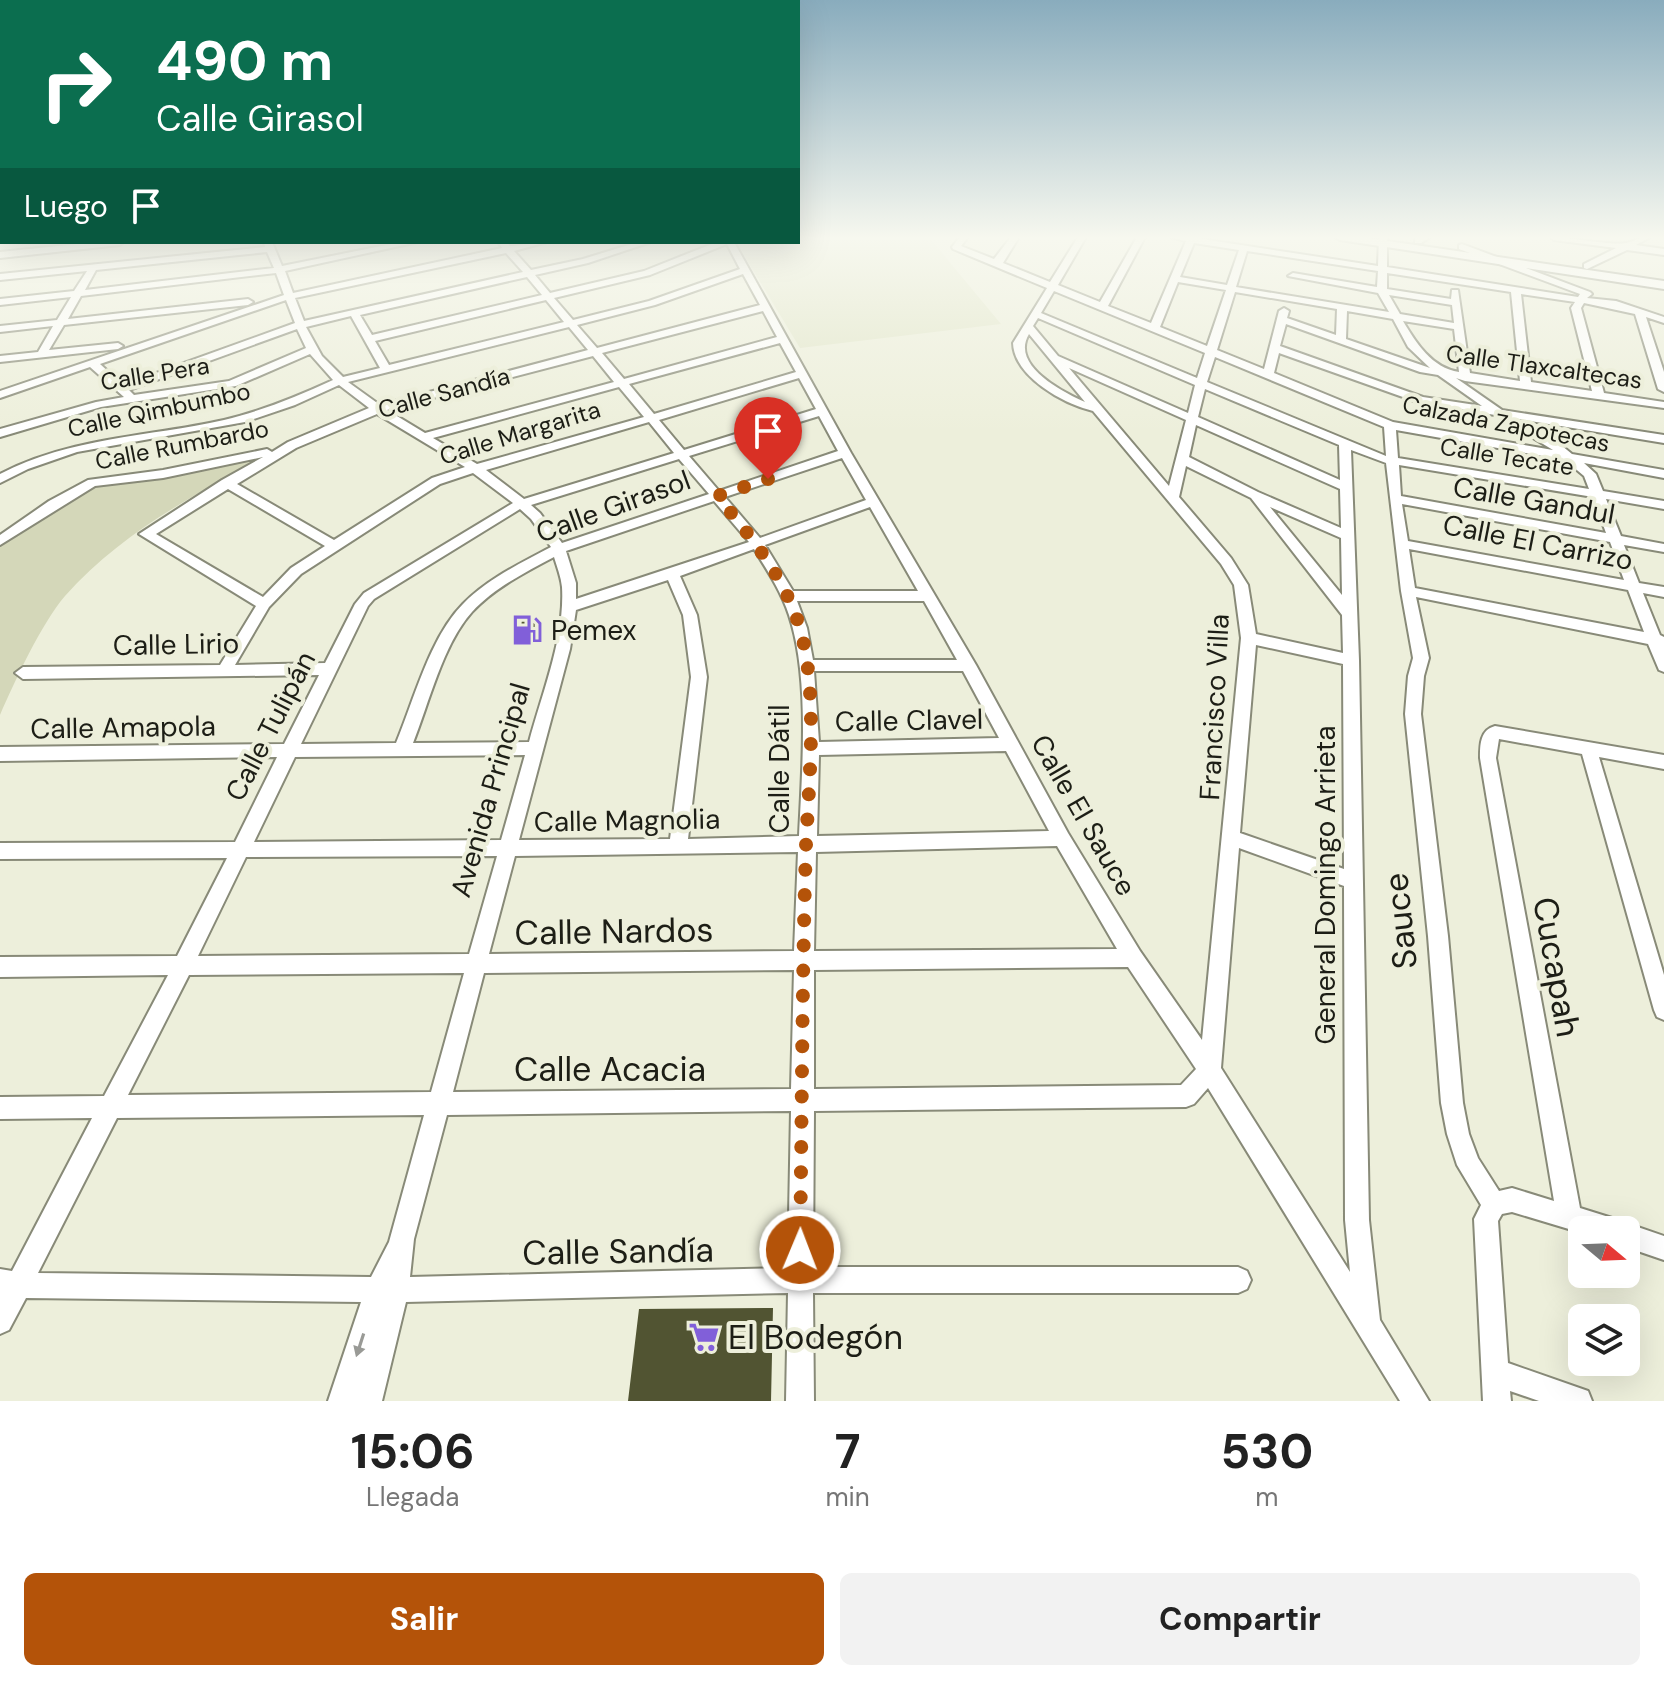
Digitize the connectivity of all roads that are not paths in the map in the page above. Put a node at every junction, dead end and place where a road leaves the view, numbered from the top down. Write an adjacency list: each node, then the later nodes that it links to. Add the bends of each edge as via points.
1 (73, 302): 31 (street)
2 (241, 302): 31 (street)
3 (270, 302): 41 (street)
4 (286, 302): 34 (street, Avenida Principal)
5 (400, 302): 27 (street)
6 (526, 302): 38 (street)
7 (554, 302): 33 (street, Calle Dátil)
8 (654, 302): 33 (street, Calle Qimbumbo)
9 (762, 302): 23 (street, Calle El Sauce)
10 (1045, 302): 32 (street)
11 (1091, 302): 24 (street, Calzada Zapotecas)
12 (1105, 302): 24 (street)
13 (1165, 302): 36 (street)
14 (1225, 302): 44 (street)
15 (1286, 302): 30 (street)
16 (1314, 302): 25 (street)
17 (1387, 302): 28 (street)
18 (1452, 302): 22 (street)
19 (1517, 302): 59 (street)
20 (1580, 302): 63 (street, via 1576,308)
21 (1606, 302): 26 (street)
22 (1456, 303): 35 (street)
23 (765, 307): 39 (street, Calle El Sauce); 45 (street, Calle Sandía)
24 (1102, 307): 36 (street, Calzada Zapotecas)
25 (1342, 307): 28 (street); 40 (street)
26 (1639, 311): 29 (street); 49 (street)
27 (354, 313): 34 (street); 38 (street)
28 (1393, 316): 35 (street); 53 (street, via 1412,345)
29 (1660, 317)
30 (1282, 319): 40 (street, Calle Tlaxcaltecas); 42 (street)
31 (61, 321): 37 (street); 46 (street)
32 (1033, 322): 47 (street, Francisco Villa); 58 (street, Calle Tecate); 67 (street, via 1018,343 1020,355 1052,390)
33 (571, 323): 45 (street, Calle Dátil); 51 (street, Calle Qimbumbo)
34 (300, 325): 43 (street, Avenida Principal); 60 (street)
35 (1458, 327): 55 (street)
36 (1154, 328): 44 (street, Calzada Zapotecas)
37 (0, 329)
38 (369, 339): 51 (street)
39 (783, 339): 52 (street, Calle El Sauce); 57 (street)
40 (1341, 342): 53 (street, Calle Tlaxcaltecas)
41 (147, 343): 46 (street); 50 (street)
42 (1276, 348): 54 (street); 69 (street, via 1388,391)
43 (312, 349): 56 (street, Avenida Principal); 64 (street, Calle Pera, via 232,384)
44 (1210, 351): 54 (street, Calzada Zapotecas); 58 (street)
45 (596, 352): 57 (street, Calle Dátil); 66 (street, Calle Sandía)
46 (42, 354): 48 (street)
47 (1054, 357): 67 (street, Francisco Villa); 71 (street)
48 (0, 359)
49 (1660, 362): 61 (street)
50 (92, 363): 60 (street); 62 (street)
51 (386, 369): 56 (street, Calle Qimbumbo)
52 (801, 374): 68 (street, Calle El Sauce); 70 (street, Calle Margarita)
53 (1443, 374): 55 (street, Calle Tlaxcaltecas); 69 (street)
54 (1268, 375): 72 (street, Calzada Zapotecas)
55 (1465, 378): 59 (street, Calle Tlaxcaltecas)
56 (340, 381): 66 (street, Avenida Principal); 85 (street, Calle Qimbumbo, via 250,416 88,444)
57 (621, 382): 70 (street, Calle Dátil); 74 (street)
58 (1201, 383): 71 (street); 76 (street, Calle Tecate)
59 (1526, 386): 63 (street, Calle Tlaxcaltecas)
60 (122, 389): 64 (street)
61 (1664, 389)
62 (0, 395)
63 (1599, 396): 65 (street, Calle Tlaxcaltecas)
64 (131, 398): 73 (street, Calle Pera)
65 (1664, 405)
66 (378, 409): 74 (street, Avenida Principal); 77 (street, Calle Sandía)
67 (1095, 409): 91 (street, Francisco Villa)
68 (822, 411): 78 (street, Calle Tulipán); 79 (street, Calle El Sauce)
69 (1502, 415): 75 (street); 81 (street)
70 (649, 416): 78 (street, Calle Dátil); 83 (street, Calle Margarita)
71 (1192, 417): 80 (street); 87 (street)
72 (1390, 425): 81 (street, Calzada Zapotecas); 82 (street, Sauce)
73 (0, 433)
74 (423, 437): 83 (street, Avenida Principal)
75 (1664, 439)
76 (1345, 444): 82 (street, Calle Tecate); 87 (street, General Domingo Arrieta)
77 (292, 445): 86 (street, Calle Sandía); 96 (street, Calle Rumbardo, via 234,461 92,483)
78 (680, 453): 90 (street, Calle Dátil); 94 (street, Calle Tulipán)
79 (845, 453): 90 (street, Calle Girasol); 93 (street, Calle El Sauce)
80 (1181, 458): 89 (street); 91 (street)
81 (1577, 461): 84 (street, Calzada Zapotecas); 88 (street)
82 (1391, 462): 88 (street, Calle Tecate); 92 (street, Sauce)
83 (473, 469): 94 (street, Avenida Principal); 103 (street, Calle Margarita, via 436,481)
84 (1664, 474)
85 (0, 479)
86 (226, 483): 103 (street); 112 (street, Calle Sandía, via 146,534)
87 (1346, 487): 98 (street, General Domingo Arrieta)
88 (1598, 493): 95 (street, Calle Tecate); 99 (street)
89 (1254, 495): 98 (street); 114 (street)
90 (717, 496): 101 (street, Calle Dátil); 104 (street, Calle Girasol)
91 (1172, 499): 115 (street, Francisco Villa, via 1241,585)
92 (1395, 499): 99 (street, Calle Gandul); 102 (street, Sauce)
93 (875, 501): 101 (street); 111 (street, Calle El Sauce)
94 (523, 503): 104 (street, Avenida Principal); 122 (street, Calle Tulipán, via 369,596)
95 (1664, 505)
96 (18, 528): 97 (street); 100 (street, Calle Rumbardo)
97 (0, 529)
98 (1345, 535): 114 (street, General Domingo Arrieta)
99 (1616, 539): 105 (street, Calle Gandul); 107 (street)
100 (0, 541)
101 (756, 542): 106 (street); 110 (street, Calle Dátil)
102 (1403, 544): 107 (street, Calle El Carrizo); 108 (street, Sauce)
103 (334, 546): 112 (street, Calle Margarita, via 296,571)
104 (560, 548): 113 (street, Avenida Principal, via 569,582); 128 (street, Calle Girasol, via 521,568 466,609 451,630)
105 (1664, 548)
106 (672, 574): 113 (street); 135 (street, via 690,615 699,677)
107 (1632, 587): 109 (street, Calle El Carrizo); 116 (street)
108 (1408, 591): 116 (street); 151 (street, Sauce, via 1421,658 1413,714 1452,1103 1469,1165)
109 (1664, 592)
110 (788, 596): 111 (street); 119 (street, Calle Dátil)
111 (929, 596): 118 (street, Calle El Sauce)
112 (264, 604): 121 (street, Calle Margarita)
113 (568, 607): 126 (street, Avenida Principal)
114 (1349, 613): 117 (street, General Domingo Arrieta)
115 (1249, 638): 117 (street); 133 (street, Francisco Villa)
116 (1658, 640): 120 (street)
117 (1351, 660): 139 (street, General Domingo Arrieta)
118 (968, 665): 119 (street); 124 (street, Calle El Sauce)
119 (806, 666): 127 (street, Calle Dátil)
120 (1664, 666)
121 (225, 669): 122 (street, Calle Lirio); 123 (street, Calle Lirio)
122 (330, 669): 129 (street, Calle Tulipán)
123 (23, 673)
124 (1009, 744): 127 (street, Calle Clavel); 132 (street, Calle El Sauce)
125 (1588, 747): 131 (street); 145 (street); 152 (street, Cucapah, via 1495,732 1488,758)
126 (535, 748): 128 (street, Calle Amapola); 136 (street, Avenida Principal)
127 (811, 749): 134 (street, Calle Dátil)
128 (402, 750): 129 (street, Calle Amapola)
129 (288, 751): 130 (street, Calle Amapola); 137 (street, Calle Tulipán)
130 (0, 754)
131 (1664, 762)
132 (1062, 838): 134 (street, Calle Magnolia); 140 (street, Calle El Sauce)
133 (1233, 838): 139 (street); 146 (street, Francisco Villa)
134 (806, 846): 135 (street, Calle Magnolia); 141 (street, Calle Dátil)
135 (678, 847): 136 (street, Calle Magnolia)
136 (507, 849): 137 (street, Calle Magnolia); 142 (street, Avenida Principal)
137 (239, 850): 138 (street, Calle Magnolia); 143 (street, Calle Tulipán)
138 (0, 851)
139 (1351, 880): 161 (street, General Domingo Arrieta, via 1357,1220)
140 (1133, 958): 141 (street, Calle Nardos); 146 (street, Calle El Sauce)
141 (804, 960): 142 (street, Calle Nardos); 147 (street, Calle Dátil)
142 (474, 965): 143 (street, Calle Nardos); 148 (street, Avenida Principal)
143 (183, 966): 144 (street, Calle Nardos); 149 (street, Calle Tulipán)
144 (0, 967)
145 (1664, 1010)
146 (1210, 1070): 147 (street, Calle Acacia, via 1186,1096); 161 (street, Calle El Sauce)
147 (803, 1102): 148 (street, Calle Acacia); 156 (street, Calle Dátil)
148 (440, 1104): 149 (street, Calle Acacia); 159 (street, Avenida Principal)
149 (111, 1107): 150 (street, Calle Acacia); 158 (street, Calle Tulipán)
150 (0, 1108)
151 (1494, 1204): 152 (street, via 1512,1200); 162 (street, via 1486,1219)
152 (1569, 1215): 153 (street)
153 (1572, 1216)
154 (1640, 1240): 155 (street)
155 (1664, 1248)
156 (800, 1280): 157 (street, Calle Sandía); 159 (street, Calle Sandía); 165 (street, Calle Dátil)
157 (1238, 1280)
158 (10, 1283): 159 (street, Calle Sandía); 160 (street, Calle Tulipán)
159 (387, 1290): 163 (street, Avenida Principal, one-way to 163); 164 (street, Avenida Principal)
160 (0, 1321)
161 (1367, 1325): 166 (street, Calle El Sauce)
162 (1495, 1372): 167 (street); 168 (street)
163 (342, 1401)
164 (368, 1401)
165 (800, 1401)
166 (1415, 1401)
167 (1497, 1401)
168 (1578, 1401)

